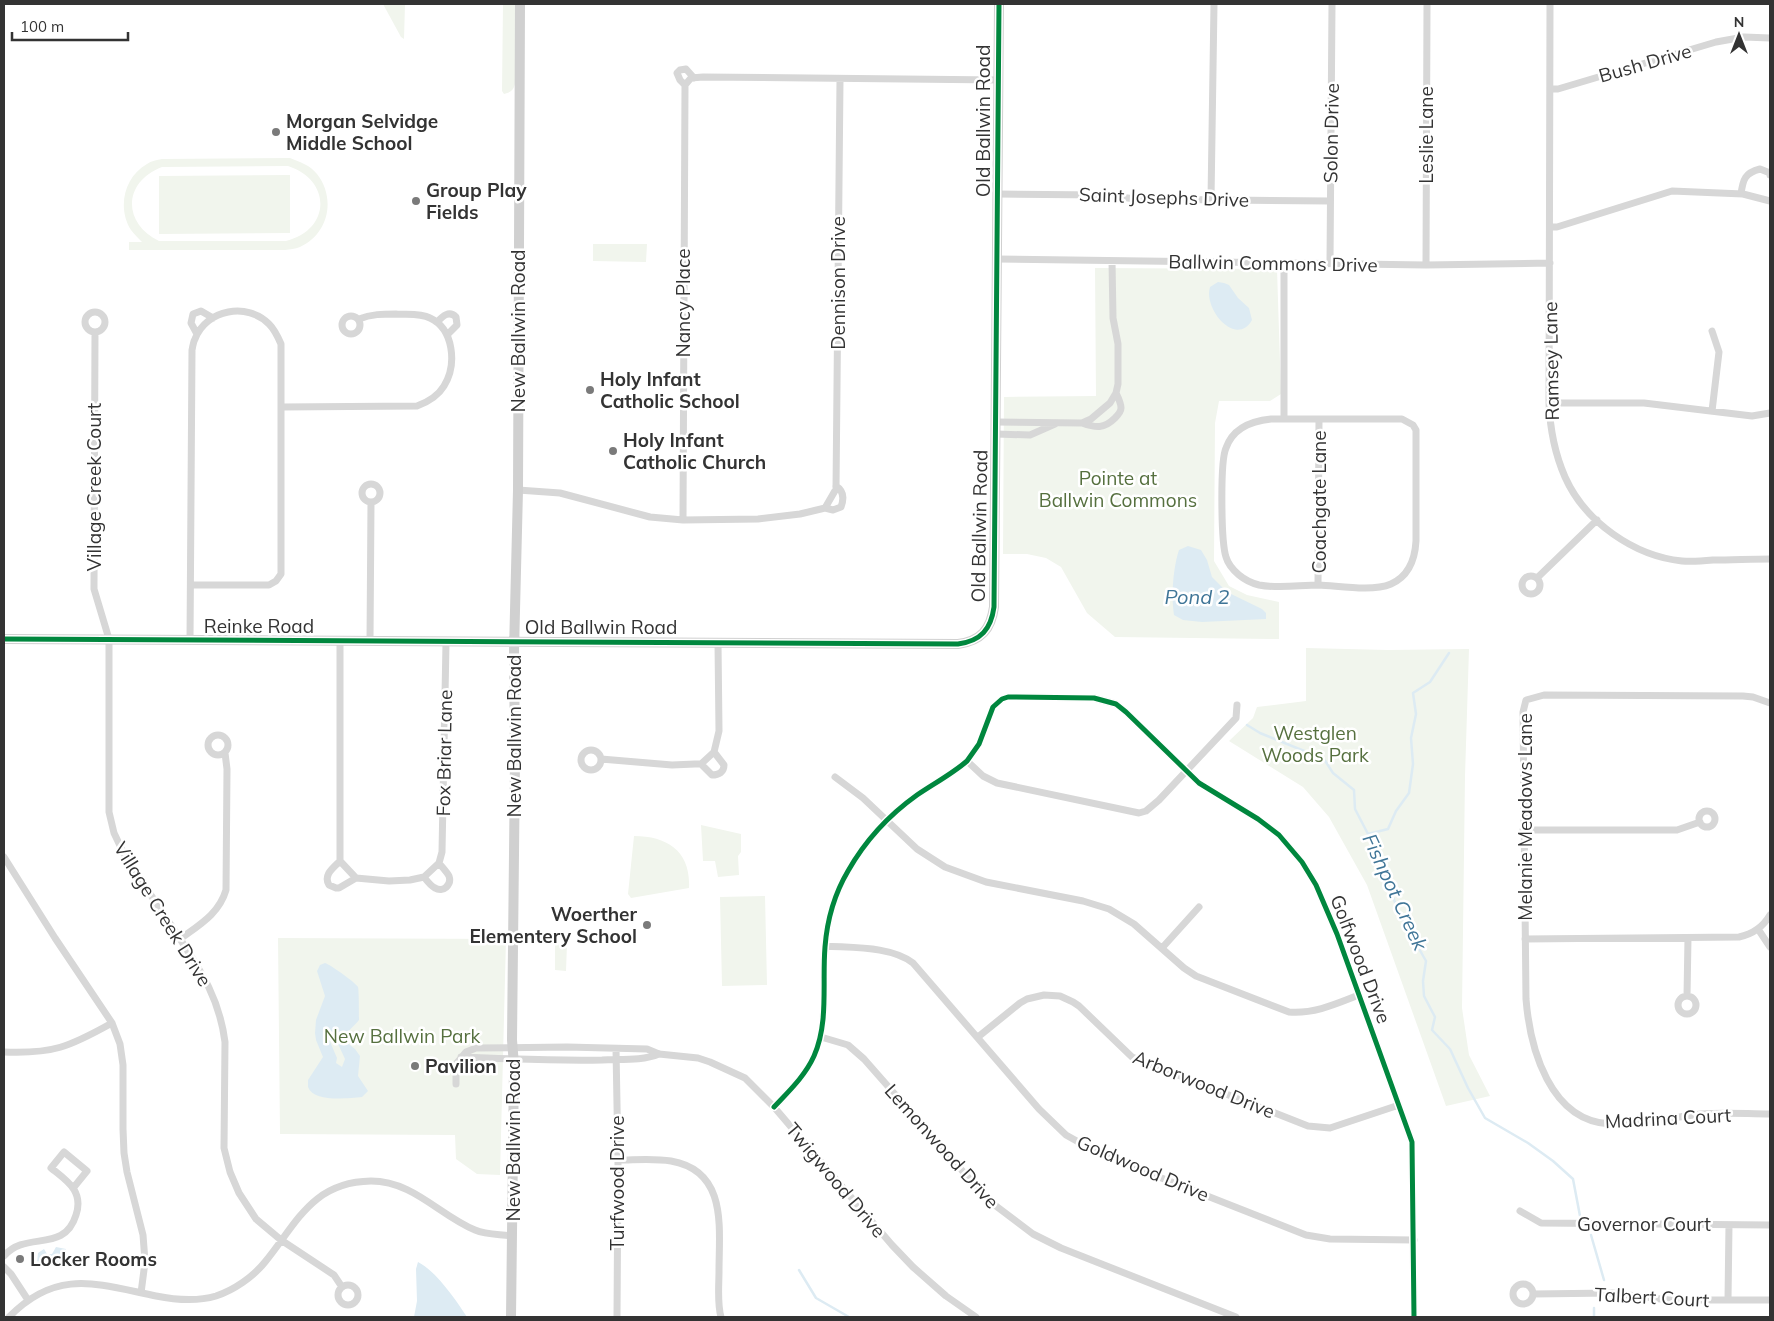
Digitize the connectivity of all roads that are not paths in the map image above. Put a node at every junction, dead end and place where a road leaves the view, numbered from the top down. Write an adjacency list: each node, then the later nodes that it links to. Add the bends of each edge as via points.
1 (520, 4): 45 (street, New Ballwin Road)
2 (999, 4): 10 (street, Old Ballwin Road)
3 (1214, 4): 17 (street)
4 (1332, 4): 18 (street, Solon Drive)
5 (1427, 4): 25 (street, Leslie Lane)
6 (1550, 4): 12 (street, Ramsey Lane)
7 (1770, 38): 12 (street, Bush Drive, via 1744,37 1716,42)
8 (694, 78): 9 (street, Nancy Place); 11 (street); 11 (street, Nancy Place, via 686,69 680,70 677,73)
9 (840, 80): 10 (street, Nancy Place); 44 (street, Dennison Drive)
10 (999, 80): 14 (street, Old Ballwin Road)
11 (685, 85): 48 (street, Nancy Place)
12 (1550, 89): 19 (street, Ramsey Lane)
13 (1770, 175): 15 (street, via 1760,168 1751,171 1743,181)
14 (998, 194): 17 (street, Saint Josephs Drive); 20 (street, Old Ballwin Road)
15 (1742, 194): 16 (street); 19 (street, via 1672,191)
16 (1769, 198)
17 (1211, 199): 18 (street, Saint Josephs Drive)
18 (1330, 202): 22 (street, Solon Drive)
19 (1550, 227): 23 (street, Ramsey Lane)
20 (997, 259): 21 (street, Ballwin Commons Drive); 40 (street, Old Ballwin Road)
21 (1112, 262): 24 (street, Ballwin Commons Drive); 33 (street, via 1113,318 1118,344)
22 (1330, 263): 24 (street, Ballwin Commons Drive); 25 (street, Ballwin Commons Drive)
23 (1550, 263): 25 (street, Ballwin Commons Drive); 34 (street, Ramsey Lane)
24 (1284, 264): 38 (street)
25 (1426, 265)
26 (213, 318): 31 (street); 31 (street, via 201,311 193,314 191,323); 35 (street, via 234,311 247,312 268,323 276,333 281,344)
27 (359, 320): 28 (street, via 369,315 418,315)
28 (437, 322): 32 (street); 32 (street, via 446,314 456,317 457,325)
29 (1712, 331): 36 (street, via 1719,352)
30 (95, 332): 55 (street, Village Creek Court, via 94,589)
31 (197, 334): 52 (street, via 192,350)
32 (448, 334): 35 (street, via 451,354 448,378 436,395 424,403 407,407)
33 (1116, 393): 42 (street, via 1103,409); 42 (street, via 1121,407 1113,420 1104,427)
34 (1549, 403): 36 (street, via 1644,403); 49 (street, Ramsey Lane, via 1561,468 1576,496)
35 (282, 407): 52 (street, via 281,574 276,581 261,586)
36 (1712, 411): 37 (street, via 1752,416)
37 (1770, 413)
38 (1284, 419): 39 (street); 53 (street, via 1253,421 1237,431 1225,448 1225,554 1233,570 1252,583)
39 (1319, 419): 53 (street, Coachgate Lane); 53 (street, via 1402,419 1413,425 1416,430 1416,541 1406,573 1392,584 1376,588)
40 (996, 422): 41 (street); 43 (street, Old Ballwin Road)
41 (1058, 423): 42 (street); 43 (street, via 1030,435)
42 (1082, 423)
43 (996, 434): 61 (street, Old Ballwin Road, via 994,607 990,623 978,638 958,644)
44 (836, 486): 47 (street, Dennison Drive); 47 (street, Dennison Drive, via 842,491 841,507)
45 (518, 490): 48 (street, Dennison Drive, via 560,493 650,517); 58 (street, New Ballwin Road)
46 (371, 502): 57 (street)
47 (825, 508): 48 (street, Dennison Drive, via 758,520)
48 (683, 520)
49 (1597, 520): 50 (street, Ramsey Lane, via 1633,546 1674,560); 51 (street)
50 (1770, 559)
51 (1537, 578)
52 (191, 585): 56 (street)
53 (1318, 585)
54 (4, 640): 55 (street, Reinke Road)
55 (109, 640): 56 (street, Reinke Road); 83 (street, Village Creek Drive, via 109,812 124,854)
56 (190, 641): 59 (street, Reinke Road)
57 (370, 641): 59 (street, Reinke Road); 60 (street, Reinke Road)
58 (514, 641): 60 (street, Reinke Road); 61 (street, Old Ballwin Road); 93 (street, New Ballwin Road)
59 (340, 642): 75 (street)
60 (446, 643): 76 (street, Fox Briar Lane, via 442,852)
61 (718, 643): 64 (street, via 719,731)
62 (1770, 702): 73 (street, Melanie Meadows Lane, via 1733,696 1544,696 1526,700 1523,712)
63 (1237, 704): 69 (street, via 1236,718)
64 (714, 752): 68 (street); 68 (street, via 724,765 720,773 712,774)
65 (225, 753): 83 (street, via 228,769 226,890 221,905 214,913)
66 (601, 759): 68 (street)
67 (967, 760): 69 (street, via 983,776 997,783 1139,813 1153,806); 69 (street, Golfwood Drive, via 979,744 994,707 1002,699 1015,696 1083,696 1116,704); 71 (street)
68 (701, 764)
69 (1185, 771): 88 (street, Golfwood Drive, via 1209,790 1258,819 1279,836 1302,862 1328,908)
70 (835, 777): 71 (street)
71 (886, 821): 85 (street, via 847,872 834,904); 87 (street, via 922,853 952,870 986,882 1097,904 1134,924)
72 (1700, 822): 73 (street, via 1677,830)
73 (1523, 830): 84 (street, Melanie Meadows Lane)
74 (4, 857): 90 (street)
75 (340, 860): 78 (street); 78 (street, via 327,875 328,885 339,888)
76 (439, 864): 77 (street); 77 (street, Fox Briar Lane, via 449,876 446,888 436,889)
77 (424, 877): 78 (street, via 396,881)
78 (356, 878)
79 (1200, 907): 87 (street)
80 (1770, 914): 81 (street)
81 (1758, 929): 82 (street, via 1739,937); 86 (street)
82 (1688, 938): 84 (street); 89 (street)
83 (180, 939): 110 (street, Village Creek Drive, via 207,981 223,1027 224,1148 230,1172 256,1219)
84 (1525, 939): 103 (street, Madrina Court, via 1527,1010 1533,1044 1550,1084 1571,1109 1599,1123 1611,1124 1702,1114)
85 (825, 946): 91 (street); 92 (street, Goldwood Drive, via 887,952 907,958)
86 (1770, 946)
87 (1162, 948): 88 (street, via 1201,978 1289,1012 1319,1010)
88 (1359, 995): 101 (street, Golfwood Drive)
89 (1688, 996)
90 (112, 1023): 95 (street, via 59,1049 23,1054); 115 (street, via 122,1052 123,1142 144,1248)
91 (821, 1037): 102 (street, via 802,1076); 125 (street, Lemonwood Drive, via 848,1045 864,1059 988,1200 1033,1234 1060,1248)
92 (978, 1037): 101 (street, Arborwood Drive, via 1020,1003 1035,996 1052,995 1073,1002 1132,1057 1308,1126 1330,1128); 111 (street, Goldwood Drive, via 1055,1124 1098,1153 1306,1235 1330,1239)
93 (513, 1047): 94 (street, Twigwood Drive); 97 (street, via 476,1048); 98 (street, New Ballwin Road)
94 (616, 1049): 96 (street, Twigwood Drive, via 648,1049); 99 (street, Turfwood Drive)
95 (4, 1052)
96 (659, 1054): 99 (street, Twigwood Drive, via 649,1058); 102 (street, Twigwood Drive, via 698,1058 724,1067 745,1078)
97 (461, 1057): 98 (street); 100 (street, via 456,1064)
98 (513, 1060): 99 (street, Twigwood Drive); 109 (street, New Ballwin Road)
99 (616, 1060): 104 (street, Turfwood Drive)
100 (456, 1084)
101 (1399, 1104): 111 (street, Golfwood Drive, via 1412,1142)
102 (774, 1107): 124 (street, Twigwood Drive, via 892,1245 933,1286)
103 (1770, 1114)
104 (618, 1160): 122 (street, Turfwood Drive); 123 (street, via 672,1161 693,1169 708,1183 719,1215)
105 (74, 1187): 105 (street, via 87,1171 64,1152 52,1168); 112 (street, via 78,1211 68,1230 52,1239 19,1244)
106 (1520, 1211): 107 (street, Governor Court, via 1541,1223)
107 (1729, 1224): 108 (street, Governor Court); 118 (street)
108 (1770, 1224)
109 (512, 1236): 110 (street, via 477,1231 409,1190 371,1181 336,1187 315,1199); 121 (street, New Ballwin Road)
110 (281, 1240): 114 (street, Village Creek Drive, via 334,1275); 115 (street, via 256,1271 217,1295 181,1300)
111 (1414, 1240): 126 (street, Golfwood Drive)
112 (4, 1256)
113 (4, 1267): 117 (street)
114 (342, 1287)
115 (141, 1293): 117 (street, via 103,1284 79,1283 43,1291)
116 (1533, 1294): 118 (street, Talbert Court, via 1612,1293 1657,1300)
117 (28, 1300): 120 (street)
118 (1728, 1300): 119 (street, Talbert Court)
119 (1770, 1300)
120 (9, 1317)
121 (512, 1317)
122 (617, 1317)
123 (721, 1317)
124 (976, 1317)
125 (1236, 1317)
126 (1414, 1317)

